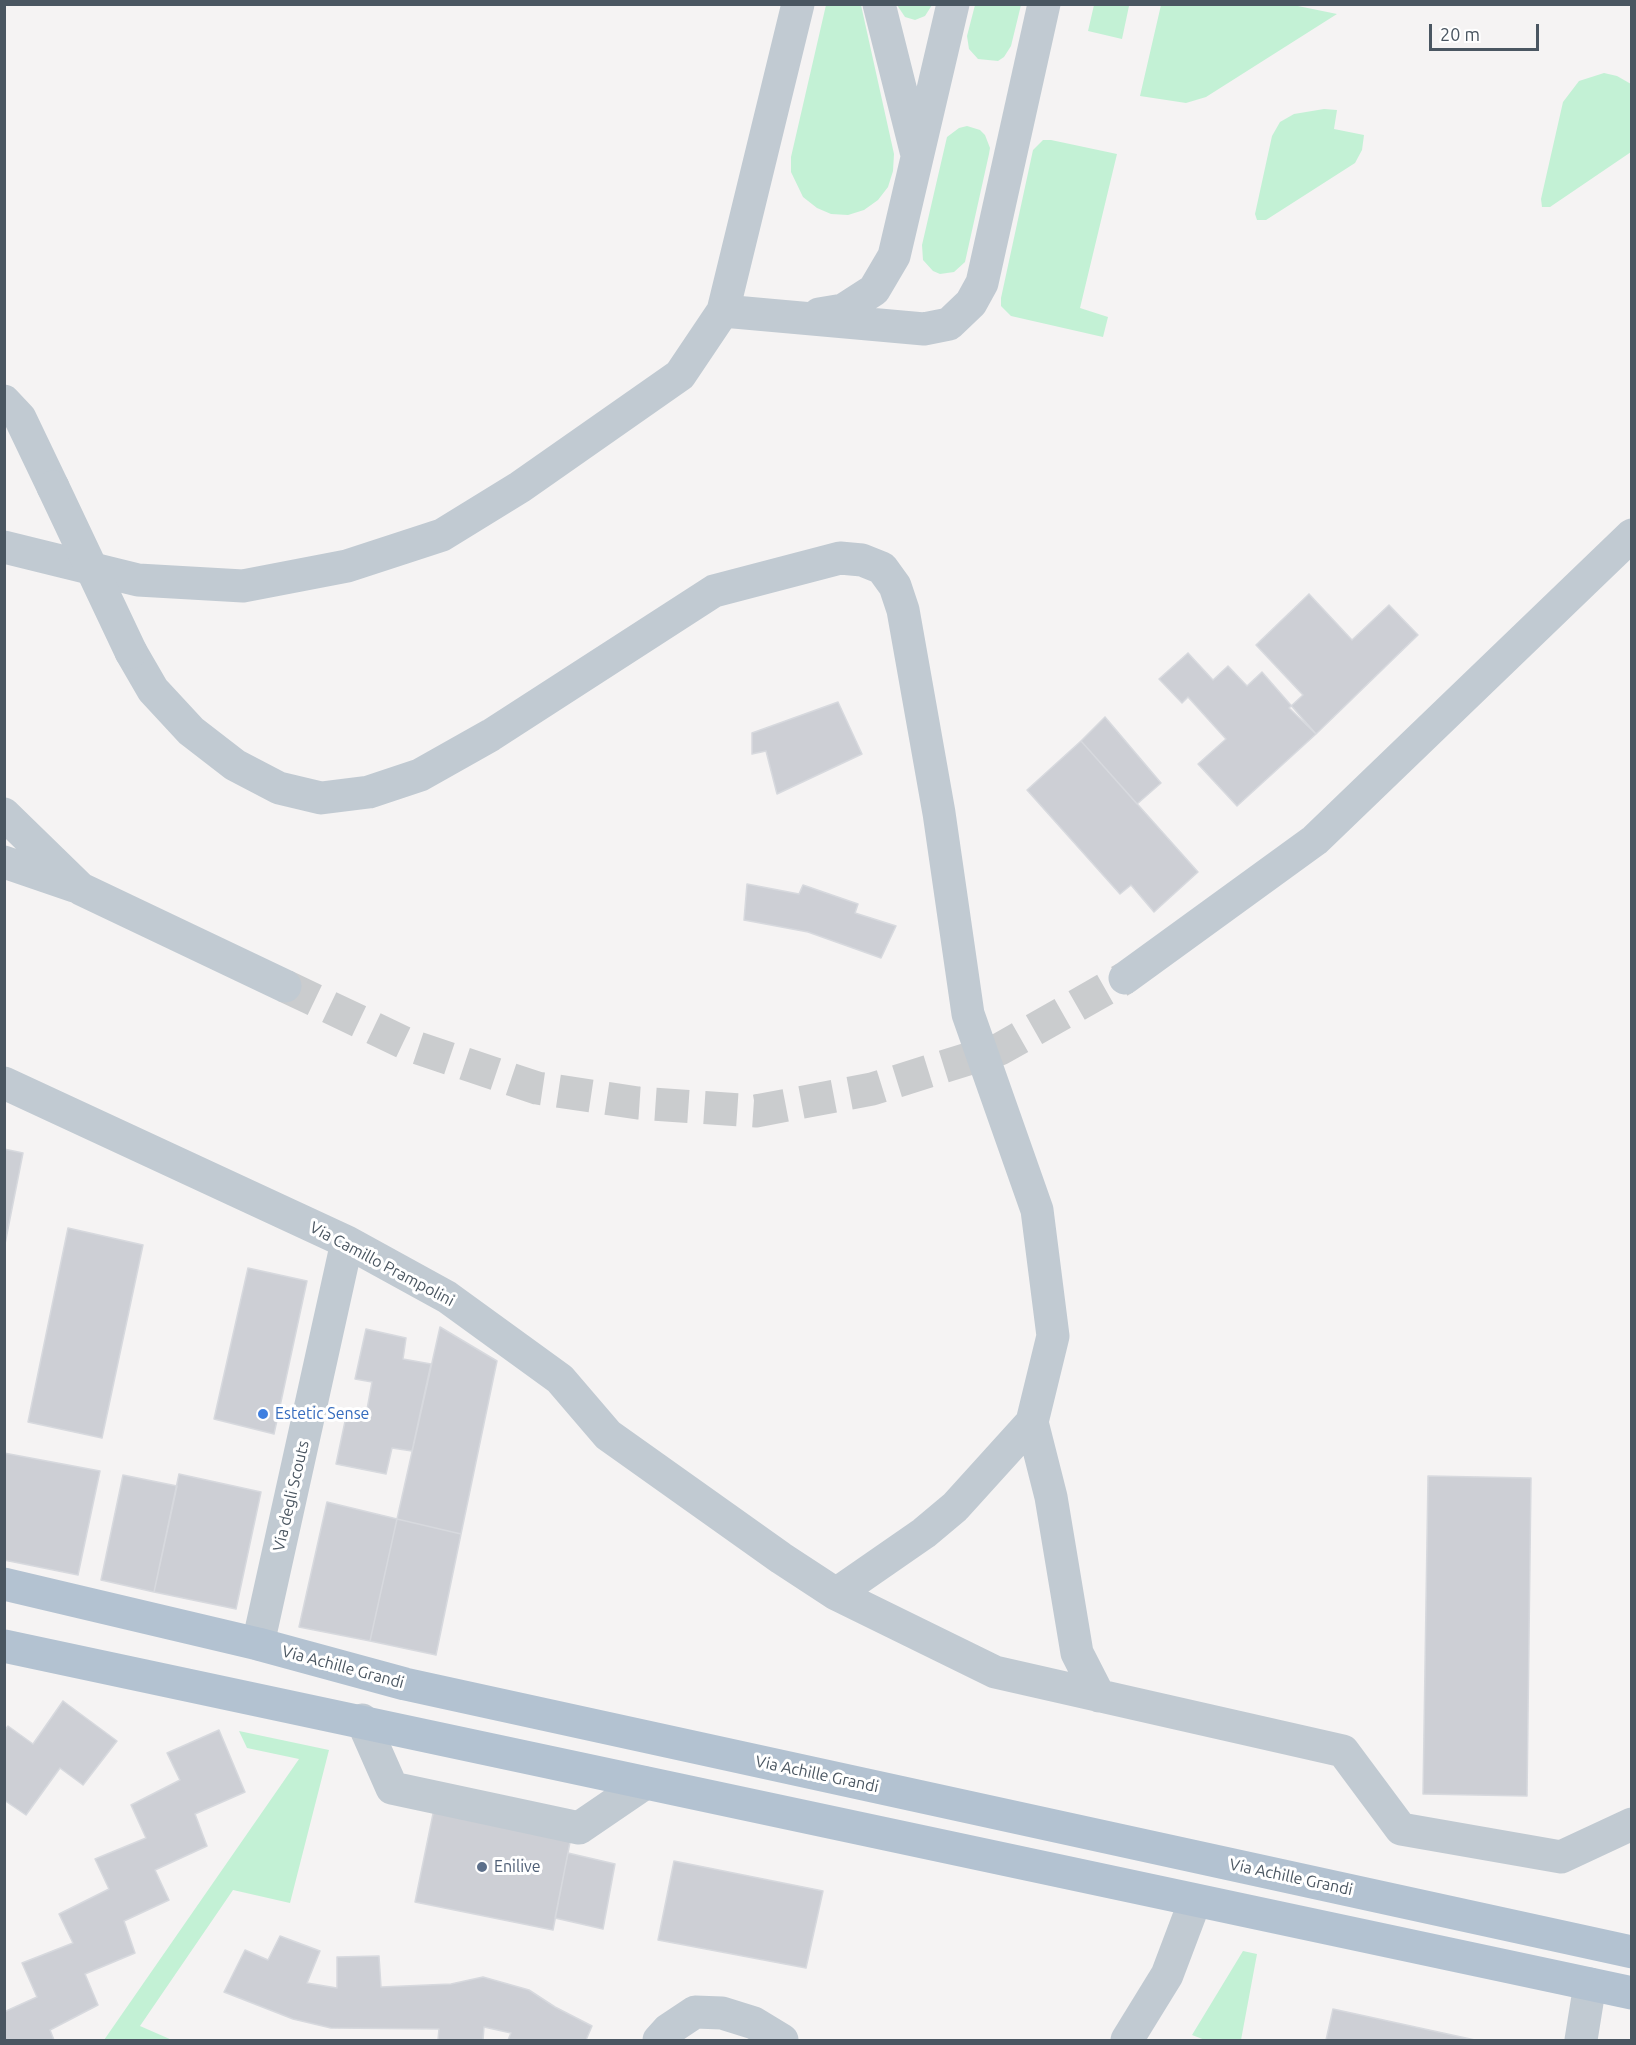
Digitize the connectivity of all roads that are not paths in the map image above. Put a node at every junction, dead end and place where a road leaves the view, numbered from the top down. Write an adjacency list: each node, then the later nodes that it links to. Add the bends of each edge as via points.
1 (798, 4): 6 (street)
2 (879, 4): 5 (street)
3 (953, 4): 5 (street)
4 (1044, 4): 7 (street, via 982,283 971,303 949,324 924,329)
5 (918, 156): 7 (street, via 894,256 874,291 843,310)
6 (723, 311): 7 (street); 10 (street, via 680,375 520,487 442,535 347,566 243,586 138,580)
7 (796, 317)
8 (4, 401): 18 (street, bridge, via 20,418 131,652 153,690 191,731 235,765 279,788 321,798 369,792 420,775 491,735 714,591 840,558 862,560 882,568 895,586 903,610 939,813 968,1014 1037,1210 1053,1336)
9 (1632, 535): 14 (street, via 1316,840)
10 (4, 547)
11 (4, 814): 13 (street)
12 (4, 862): 13 (street)
13 (81, 889): 15 (street)
14 (1125, 978)
15 (285, 986)
16 (4, 1083): 17 (street, Via Camillo Prampolini)
17 (347, 1242): 20 (street, Via Camillo Prampolini, via 447,1297 560,1379 608,1435); 21 (street, Via degli Scouts)
18 (1032, 1422): 20 (street, via 955,1507); 23 (street, via 1051,1497 1077,1653)
19 (4, 1584): 21 (main road, Via Achille Grandi)
20 (836, 1594): 23 (street, Via Camillo Prampolini, via 995,1672)
21 (258, 1644): 28 (main road, Via Achille Grandi, via 405,1684)
22 (4, 1646): 24 (main road)
23 (1099, 1696): 26 (street, Via Camillo Prampolini, via 1342,1751 1401,1829 1561,1857)
24 (362, 1720): 25 (main road); 25 (street, via 392,1788 579,1828)
25 (645, 1783): 27 (main road)
26 (1632, 1824)
27 (1195, 1901): 29 (main road); 33 (street, via 1167,1974)
28 (1632, 1952)
29 (1590, 1984): 30 (main road); 34 (street)
30 (1632, 1994)
31 (659, 2040): 32 (street, via 695,2012 722,2013)
32 (782, 2040)
33 (1127, 2040)
34 (1581, 2040)

